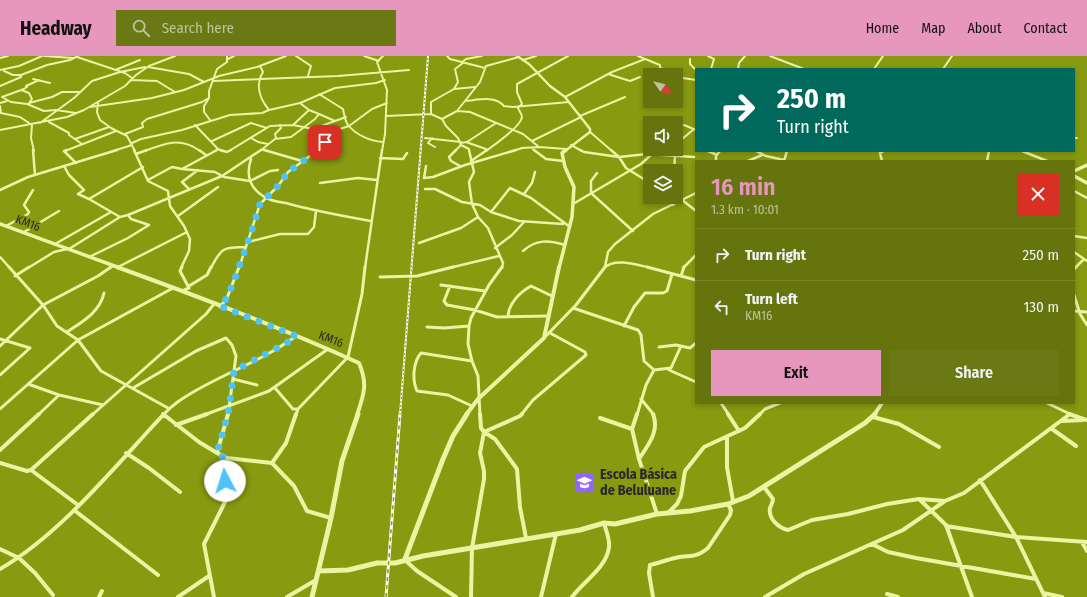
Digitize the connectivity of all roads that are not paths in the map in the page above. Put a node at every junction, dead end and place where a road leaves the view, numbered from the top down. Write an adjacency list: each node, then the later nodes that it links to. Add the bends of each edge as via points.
1 (8, 56): 24 (street)
2 (43, 56): 21 (street); 22 (street)
3 (84, 56): 25 (street)
4 (175, 56): 32 (street)
5 (234, 56): 23 (street)
6 (286, 56): 33 (street)
7 (296, 56): 51 (street, via 311,66)
8 (364, 56): 29 (street)
9 (384, 56): 29 (street)
10 (447, 56): 31 (street)
11 (482, 56): 31 (street)
12 (518, 56): 30 (street); 34 (street)
13 (536, 56): 30 (street)
14 (568, 56): 48 (street)
15 (638, 56): 26 (street)
16 (708, 56): 36 (street, via 714,59)
17 (745, 56): 37 (street)
18 (770, 56): 38 (street)
19 (883, 56): 39 (street)
20 (952, 56): 40 (street)
21 (37, 57): 41 (street, via 19,66)
22 (77, 57): 25 (street); 50 (street)
23 (228, 57): 54 (street, via 227,62 217,68)
24 (0, 58)
25 (81, 58): 44 (street)
26 (645, 59): 35 (street, via 660,65); 49 (street)
27 (690, 59): 42 (street)
28 (140, 60): 44 (street)
29 (379, 60): 47 (street, via 377,62)
30 (523, 60): 48 (street)
31 (462, 62): 34 (street); 70 (street, via 455,69 458,82)
32 (148, 66): 46 (street); 57 (street); 63 (street, via 189,74)
33 (260, 66): 54 (street); 55 (street, via 263,72)
34 (485, 68): 69 (street, via 482,79)
35 (660, 68)
36 (711, 68)
37 (738, 68)
38 (801, 68)
39 (875, 68)
40 (944, 68)
41 (4, 69): 43 (street); 50 (street, via 13,75)
42 (695, 69)
43 (0, 70)
44 (115, 70): 46 (street)
45 (409, 70): 47 (street)
46 (120, 72): 57 (street); 72 (street, via 92,81)
47 (381, 72): 51 (street); 59 (street)
48 (536, 73): 75 (street); 91 (street, via 517,84 522,104)
49 (608, 74): 52 (street, via 630,81); 75 (street)
50 (20, 75): 66 (street, via 21,78)
51 (308, 76): 55 (street)
52 (640, 77)
53 (683, 77): 60 (street)
54 (214, 78): 61 (street); 63 (street)
55 (259, 78): 61 (street); 93 (street, via 259,94)
56 (34, 79): 58 (street)
57 (132, 79): 73 (street, via 157,81 168,90); 84 (street)
58 (39, 80): 65 (street); 71 (street)
59 (385, 80): 64 (street); 67 (street)
60 (695, 80)
61 (213, 81): 77 (street)
62 (0, 82): 66 (street)
63 (204, 82): 73 (street)
64 (378, 82): 67 (street); 74 (street, via 335,88)
65 (50, 83)
66 (5, 84): 68 (street)
67 (386, 84): 86 (street)
68 (0, 86)
69 (475, 88): 70 (street); 79 (street)
70 (454, 89): 98 (street, via 432,100)
71 (21, 90): 78 (street, via 2,97); 83 (street, via 29,93 32,99)
72 (79, 92): 83 (street, via 62,92); 92 (street)
73 (176, 92): 90 (street)
74 (319, 94): 85 (street); 101 (street, via 343,108)
75 (565, 97): 81 (street)
76 (625, 97): 100 (street)
77 (209, 98): 80 (street); 87 (street)
78 (7, 101): 82 (street); 83 (street)
79 (465, 101): 91 (street, via 492,99 504,106); 95 (street)
80 (202, 102): 87 (street); 125 (street, via 147,119 142,123 143,127)
81 (569, 102): 91 (street); 100 (street)
82 (0, 103)
83 (28, 103): 92 (street, via 42,110)
84 (98, 103): 89 (street); 90 (street)
85 (300, 103): 93 (street); 94 (street)
86 (387, 103): 99 (street); 115 (street, via 372,108)
87 (205, 104): 104 (street, via 203,111)
88 (0, 106): 109 (street, via 1,113 20,117)
89 (90, 107): 90 (street); 96 (street)
90 (97, 107): 114 (street, via 98,117)
91 (519, 107): 120 (street, via 522,118)
92 (56, 110): 96 (street); 103 (street)
93 (269, 110): 104 (street)
94 (309, 110): 97 (street); 112 (street)
95 (457, 111): 102 (street); 107 (street, via 470,112)
96 (77, 113): 106 (street)
97 (319, 114): 105 (street); 116 (street)
98 (431, 114): 99 (street); 102 (street)
99 (386, 116): 133 (street)
100 (580, 116): 123 (street); 135 (street)
101 (346, 117): 105 (street); 115 (street)
102 (442, 119): 136 (street)
103 (43, 120): 106 (street); 108 (street)
104 (210, 120): 110 (street)
105 (335, 121): 118 (street)
106 (47, 122): 108 (street); 127 (street)
107 (496, 123): 120 (street); 134 (street)
108 (39, 124): 109 (street)
109 (32, 125): 119 (street); 187 (street)
110 (195, 125): 132 (street); 138 (street)
111 (280, 125): 112 (street); 117 (street); 129 (street, via 281,128 275,134)
112 (293, 125): 116 (street)
113 (684, 125): 121 (street)
114 (110, 126): 122 (street); 127 (street)
115 (349, 126): 124 (street); 133 (street, via 369,140)
116 (305, 127): 118 (street); 129 (street, via 290,138)
117 (267, 128): 128 (street); 132 (street, via 252,123)
118 (313, 128): 124 (street)
119 (0, 130)
120 (514, 130): 135 (street); 146 (street)
121 (695, 130): 126 (street)
122 (116, 131): 125 (street); 137 (street)
123 (590, 132): 140 (street); 160 (street)
124 (328, 133): 168 (street, via 323,146)
125 (125, 134): 138 (street)
126 (683, 137)
127 (75, 138): 137 (street)
128 (251, 138): 139 (street); 144 (street, via 229,151)
129 (276, 138): 139 (street)
130 (426, 138): 131 (street)
131 (432, 138): 136 (street); 141 (street, via 428,143)
132 (212, 141): 144 (street)
133 (383, 142): 163 (street)
134 (466, 142): 136 (street); 146 (street)
135 (533, 142): 142 (street); 143 (street)
136 (461, 143): 170 (street, via 469,149); 177 (street, via 449,158 451,162)
137 (82, 144): 171 (street, via 64,151)
138 (132, 144): 153 (street); 171 (street)
139 (268, 144): 145 (street)
140 (571, 145): 147 (street); 160 (street, via 584,152)
141 (435, 147)
142 (539, 147): 143 (street); 147 (street)
143 (533, 148): 169 (street, via 542,158); 170 (street, via 522,148)
144 (218, 149): 155 (street)
145 (262, 149): 162 (street); 168 (street)
146 (486, 149): 170 (street)
147 (566, 149): 169 (street, via 562,153)
148 (710, 152): 156 (street)
149 (719, 152): 156 (street)
150 (758, 152): 157 (street)
151 (1024, 152): 167 (street)
152 (407, 153): 163 (street, via 403,159)
153 (136, 154): 155 (street, via 178,141 192,144); 178 (street)
154 (643, 154): 160 (street)
155 (206, 155): 172 (street)
156 (717, 155): 164 (street)
157 (762, 155): 165 (street); 166 (street)
158 (650, 156): 183 (street)
159 (675, 156): 161 (street); 173 (street)
160 (619, 157): 183 (street)
161 (694, 157)
162 (251, 158): 189 (street); 194 (street, via 247,170)
163 (380, 158): 193 (street)
164 (716, 160)
165 (750, 160)
166 (784, 160)
167 (1044, 160)
168 (302, 161): 207 (street, via 288,172)
169 (563, 161): 212 (street, via 574,187)
170 (471, 162): 177 (street); 211 (street, via 474,172 469,182)
171 (76, 163): 175 (street)
172 (189, 164): 179 (street); 180 (street)
173 (674, 164)
174 (1087, 165): 184 (street)
175 (64, 166): 187 (street); 209 (street, via 84,190 78,194)
176 (426, 166): 177 (street, via 423,178 425,179)
177 (461, 166)
178 (143, 167): 192 (street); 209 (street)
179 (182, 168): 180 (street); 192 (street, via 172,167)
180 (192, 169): 181 (street); 188 (street)
181 (200, 170): 188 (street); 189 (street, via 215,172)
182 (278, 170): 194 (street)
183 (629, 170): 191 (street); 203 (street)
184 (1075, 171)
185 (535, 172): 204 (street, via 532,183)
186 (597, 173): 203 (street, via 591,181)
187 (35, 175): 200 (street)
188 (188, 176): 198 (street, via 182,182)
189 (222, 176): 194 (street); 198 (street)
190 (1075, 177): 196 (street)
191 (643, 179)
192 (148, 180): 206 (street, via 168,191)
193 (377, 180): 195 (street, via 335,179); 223 (street)
194 (250, 181): 207 (street)
195 (320, 183)
196 (1087, 183)
197 (218, 188): 220 (street)
198 (189, 189): 206 (street)
199 (424, 189): 211 (street, via 435,189)
200 (0, 190)
201 (33, 190): 227 (street, via 24,205 28,214)
202 (1075, 192): 208 (street)
203 (591, 193): 212 (street); 229 (street)
204 (524, 194): 218 (street, via 508,189); 226 (street)
205 (695, 194): 210 (street)
206 (169, 197): 219 (street); 220 (street, via 170,206)
207 (265, 198): 216 (street); 234 (street, via 260,204)
208 (1087, 198)
209 (89, 199): 217 (street)
210 (684, 200): 213 (street); 214 (street)
211 (472, 204): 218 (street, via 480,205); 222 (street)
212 (573, 204): 228 (street)
213 (673, 205): 229 (street, via 653,214)
214 (695, 210)
215 (59, 211): 230 (street)
216 (316, 211): 223 (street); 234 (street, via 312,232 308,234 280,234)
217 (111, 212): 221 (street); 236 (street)
218 (491, 212): 224 (street)
219 (128, 215): 221 (street); 246 (street, via 131,219 149,225)
220 (178, 216): 231 (street)
221 (120, 217): 240 (street)
222 (478, 217): 235 (street, via 461,228); 239 (street, via 488,228)
223 (371, 221): 293 (street, via 362,294)
224 (524, 222): 226 (street); 239 (street)
225 (0, 224): 227 (street, KM16)
226 (563, 224): 228 (street)
227 (6, 226): 230 (street, KM16)
228 (570, 227): 237 (street)
229 (633, 231): 251 (street, via 608,252)
230 (24, 232): 236 (street, KM16)
231 (187, 232): 250 (street); 259 (street, via 190,246 180,271)
232 (1075, 236): 233 (street)
233 (1087, 238)
234 (248, 242): 238 (street)
235 (419, 243)
236 (57, 245): 240 (street, KM16); 242 (street)
237 (565, 245): 241 (street, via 537,241); 265 (street)
238 (246, 247): 259 (street, via 231,247 219,252 207,275); 269 (street, via 227,298)
239 (495, 248): 244 (street)
240 (68, 249): 242 (street); 246 (street, KM16)
241 (523, 251)
242 (54, 252): 254 (street)
243 (1075, 253): 248 (street)
244 (499, 256): 255 (street, via 417,276); 262 (street, via 503,263 502,270)
245 (0, 257): 254 (street)
246 (89, 257): 250 (street, KM16)
247 (695, 257): 256 (street, via 684,266)
248 (1084, 259): 249 (street); 252 (street)
249 (1087, 261)
250 (115, 267): 261 (street, KM16); 268 (street)
251 (605, 267): 253 (street, via 612,263); 270 (street)
252 (1075, 268)
253 (672, 274): 256 (street); 279 (street, via 667,291 645,293)
254 (16, 276): 268 (street)
255 (380, 276)
256 (681, 276): 257 (street)
257 (695, 280)
258 (441, 285): 260 (street)
259 (189, 286): 263 (street)
260 (450, 286): 262 (street); 271 (street, via 444,301 446,304)
261 (173, 288): 263 (street, KM16); 287 (street)
262 (485, 290): 271 (street)
263 (182, 291): 267 (street, KM16)
264 (104, 293): 281 (street, via 101,304)
265 (552, 296): 275 (street, via 531,286 509,308); 276 (street)
266 (1075, 297): 273 (street)
267 (214, 304): 269 (street, KM16); 302 (street, via 201,319)
268 (43, 305): 281 (street, via 57,326); 286 (street)
269 (220, 306): 283 (street, KM16)
270 (573, 308): 279 (street); 282 (street)
271 (475, 310): 275 (street, via 491,316); 278 (street)
272 (1075, 311): 273 (street)
273 (1078, 312): 274 (street); 277 (street)
274 (1087, 312)
275 (508, 316): 276 (street)
276 (549, 316): 284 (street)
277 (1087, 325)
278 (469, 326): 280 (street); 294 (street, via 468,344)
279 (624, 326): 295 (street, via 638,330 644,361)
280 (427, 327)
281 (67, 332): 287 (street)
282 (550, 333): 284 (street); 330 (street, via 585,352 586,355 533,400 520,416)
283 (296, 336): 292 (street, KM16); 297 (street)
284 (544, 338): 307 (street)
285 (0, 339): 286 (street)
286 (6, 340): 289 (street); 298 (street, via 30,348)
287 (78, 340): 301 (street); 302 (street, via 101,371)
288 (695, 344): 290 (street, via 690,348)
289 (0, 346)
290 (681, 346): 291 (street); 296 (street)
291 (660, 347)
292 (328, 349): 293 (street, KM16); 305 (street)
293 (348, 357): 320 (street); 354 (street, KM16, via 359,363 366,385 342,462)
294 (472, 362): 307 (street, via 478,376); 315 (street, via 421,353 417,357 414,380 417,391 448,395)
295 (654, 370): 296 (street); 308 (street)
296 (669, 370): 300 (street)
297 (234, 371): 299 (street); 304 (street, via 236,356 228,340 224,338); 317 (street, via 198,388)
298 (0, 375)
299 (232, 380): 303 (street); 316 (street)
300 (695, 382)
301 (28, 384): 306 (street); 318 (street)
302 (126, 384): 304 (street); 314 (street)
303 (257, 385)
304 (133, 388): 317 (street)
305 (275, 388): 316 (street); 320 (street, via 293,409)
306 (59, 395): 314 (street); 335 (street)
307 (478, 399): 315 (street); 330 (street, via 480,423)
308 (641, 399): 328 (street); 339 (street, via 654,414 656,428)
309 (722, 404): 331 (street)
310 (767, 404): 319 (street)
311 (778, 404): 319 (street)
312 (881, 404): 323 (street)
313 (1049, 404): 322 (street)
314 (103, 405): 342 (street)
315 (472, 406): 366 (street, via 453,436)
316 (230, 407): 327 (street); 337 (street)
317 (168, 408): 321 (street)
318 (0, 409)
319 (765, 409): 331 (street, via 749,426)
320 (298, 410): 341 (street, via 286,443)
321 (163, 414): 327 (street); 336 (street)
322 (1070, 414): 325 (street); 326 (street)
323 (873, 417): 334 (street, via 884,418 902,426); 344 (street)
324 (600, 418): 328 (street)
325 (1062, 420): 326 (street); 329 (street)
326 (1087, 420)
327 (176, 425): 337 (street)
328 (632, 429): 339 (street)
329 (1052, 429): 333 (street); 343 (street)
330 (484, 432): 359 (street, via 506,451 517,469); 362 (street, via 480,453 484,479)
331 (739, 432): 332 (street)
332 (727, 437): 348 (street); 353 (street, via 708,445 690,464 683,477 681,496 677,504)
333 (1076, 446)
334 (939, 447)
335 (0, 450)
336 (126, 453): 345 (street); 349 (street)
337 (217, 453): 338 (street)
338 (223, 457): 341 (street); 371 (street, via 222,470 228,487 228,496 204,544)
339 (639, 459): 352 (street)
340 (0, 463): 342 (street)
341 (272, 463): 354 (street, via 294,486 307,511)
342 (31, 470): 349 (street)
343 (980, 480): 347 (street, via 964,493); 358 (street)
344 (764, 487): 346 (street, via 773,498 770,511 772,520 784,530 812,520); 348 (street)
345 (180, 492)
346 (919, 499): 347 (street); 351 (street)
347 (945, 502): 351 (street)
348 (730, 503): 353 (street); 387 (street, via 730,515 714,541 703,552 692,557 677,557 650,565)
349 (78, 505): 350 (street)
350 (74, 510): 365 (street); 370 (street)
351 (931, 512): 356 (street); 361 (street)
352 (657, 514): 353 (street); 355 (street, via 615,524)
353 (666, 514)
354 (331, 518): 369 (street, KM16)
355 (604, 523): 357 (street); 386 (street, via 609,544 608,552 594,573)
356 (946, 526): 358 (street); 367 (street)
357 (556, 534): 359 (street); 385 (street)
358 (1016, 537): 360 (street); 372 (street)
359 (526, 538): 362 (street)
360 (1085, 542): 364 (street)
361 (872, 544): 367 (street, via 888,552); 388 (street, via 804,574)
362 (472, 548): 366 (street); 384 (street)
363 (0, 550): 365 (street)
364 (1087, 551)
365 (19, 558): 368 (street); 376 (street)
366 (405, 559): 369 (street, via 395,563 377,563 343,571); 383 (street, via 414,569)
367 (962, 566): 372 (street); 390 (street)
368 (0, 570)
369 (319, 570): 373 (street, KM16)
370 (158, 575)
371 (209, 576): 379 (street); 380 (street)
372 (1036, 579): 377 (street)
373 (316, 580): 381 (street); 382 (street, KM16)
374 (102, 591): 378 (street)
375 (887, 594): 389 (street)
376 (53, 595)
377 (1044, 595): 391 (street)
378 (99, 597)
379 (178, 597)
380 (214, 597)
381 (287, 597)
382 (312, 597)
383 (456, 597)
384 (471, 597)
385 (541, 597)
386 (572, 597)
387 (653, 597)
388 (765, 597)
389 (898, 597)
390 (972, 597)
391 (1062, 597)

